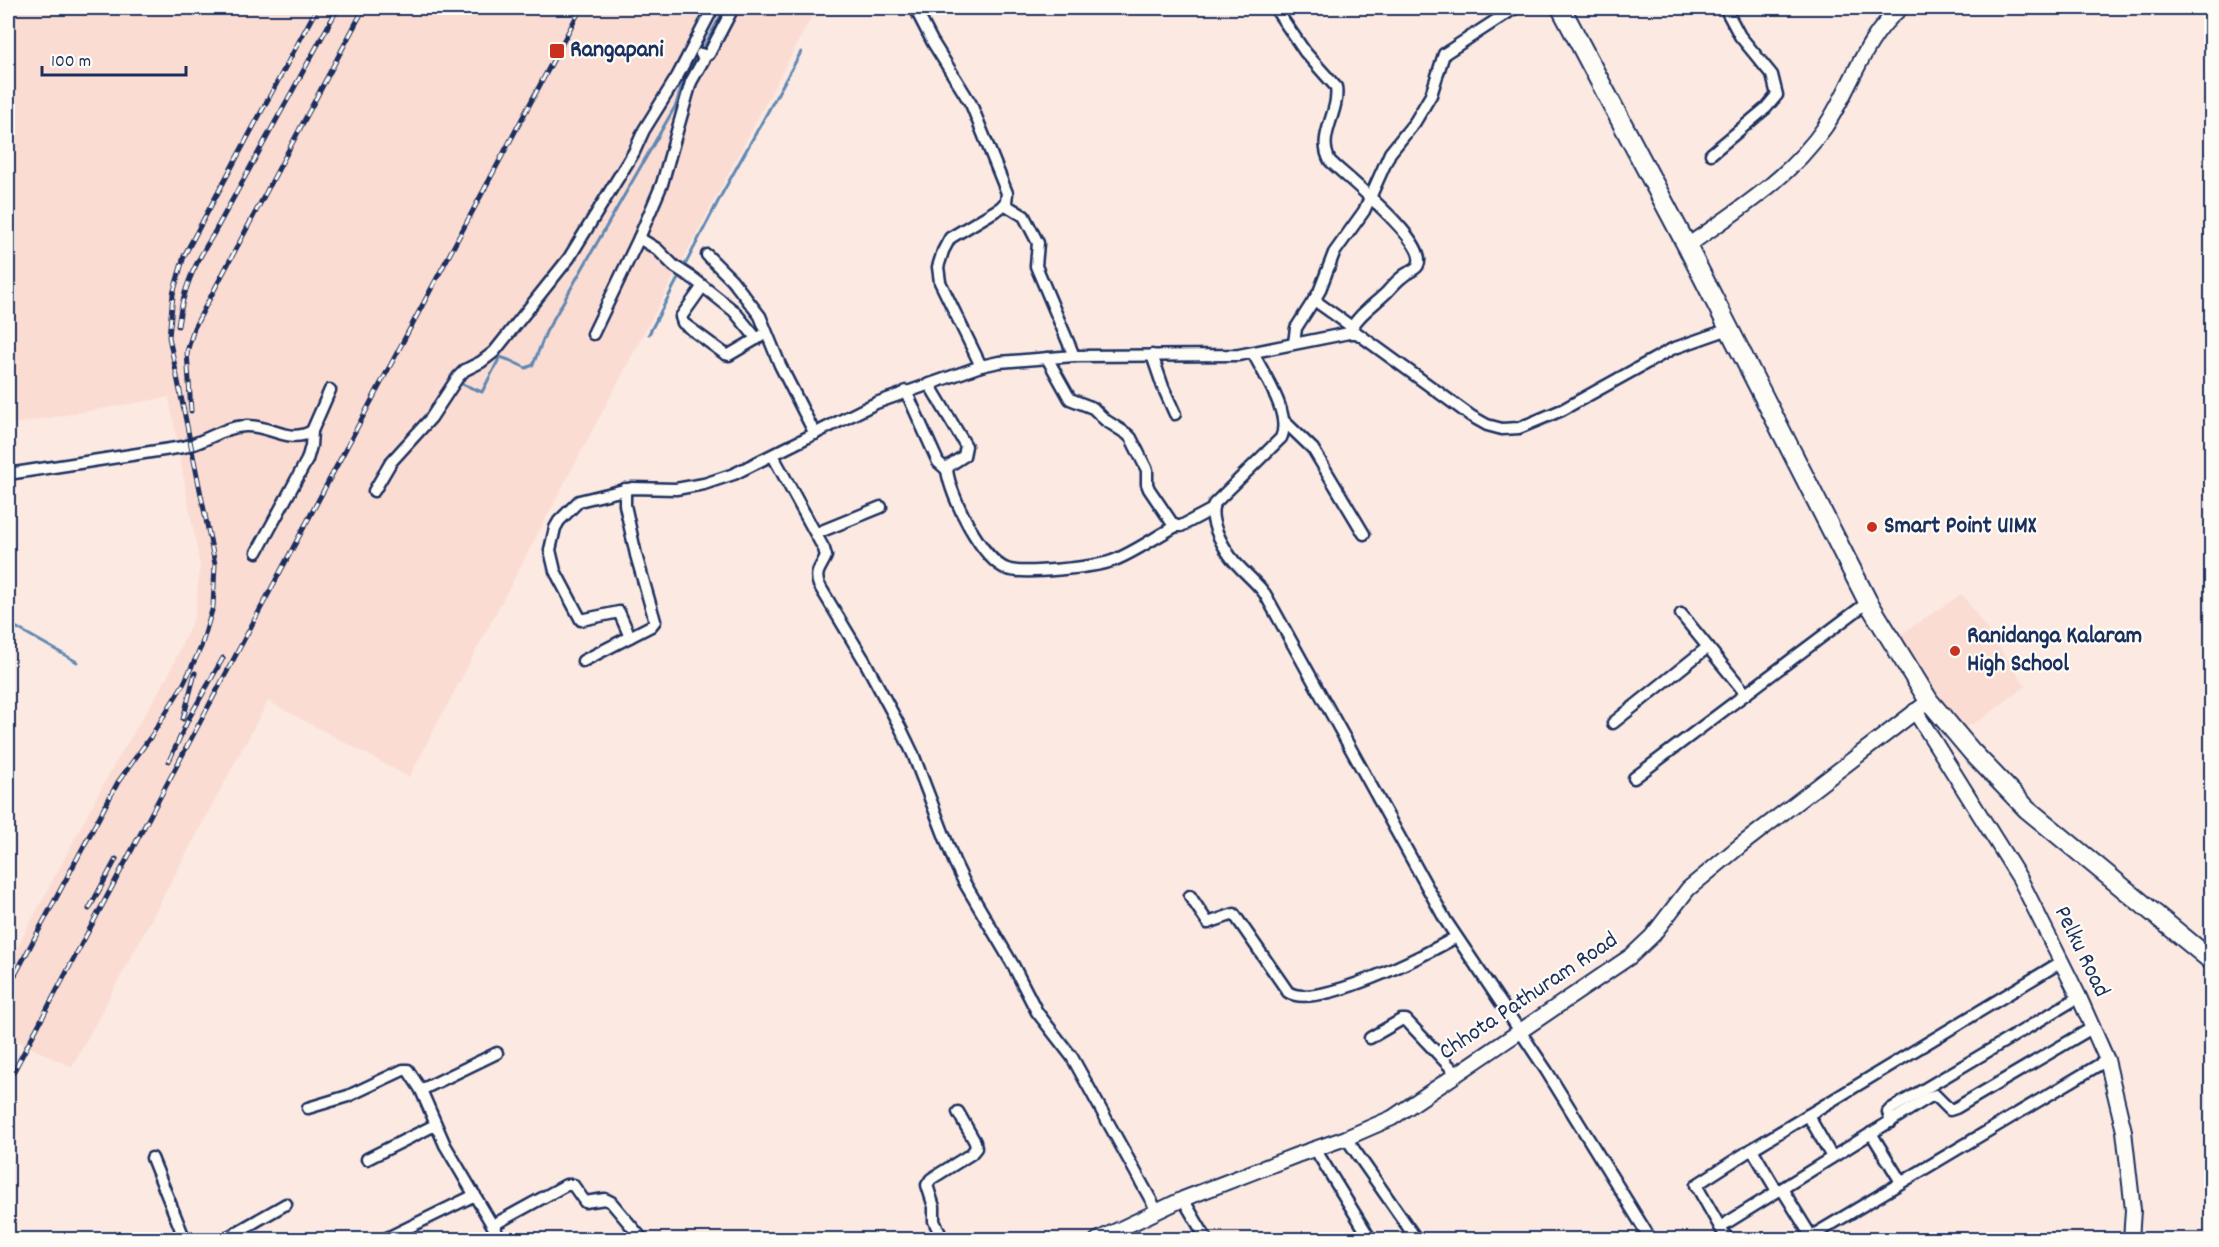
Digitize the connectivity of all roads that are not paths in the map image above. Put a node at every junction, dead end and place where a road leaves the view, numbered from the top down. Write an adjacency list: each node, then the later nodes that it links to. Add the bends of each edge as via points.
1 (713, 8): 9 (street)
2 (734, 8): 9 (street, via 710,52)
3 (915, 8): 12 (street, via 977,117 1005,186)
4 (1275, 8): 11 (street, via 1305,52 1336,87 1325,137 1326,153 1336,167)
5 (1515, 8): 11 (street, via 1444,54 1431,95 1390,153)
6 (1561, 8): 14 (highway)
7 (1725, 8): 10 (street, via 1740,36 1772,75 1777,95)
8 (1901, 8): 14 (street, via 1890,16 1827,124 1792,168)
9 (700, 53): 13 (street, via 667,168); 39 (street, via 644,130 569,258 494,352 458,377 431,418 381,475)
10 (1711, 154)
11 (1371, 197): 17 (street, via 1334,253); 19 (street, via 1404,232 1419,264 1400,278)
12 (1004, 204): 25 (street, via 1024,216 1038,243 1036,266); 27 (street, via 950,238 938,267 940,282)
13 (639, 238): 16 (street); 20 (street)
14 (1687, 246): 18 (highway)
15 (707, 255): 21 (street, via 763,321)
16 (703, 286): 21 (street); 21 (street, via 681,317 683,323 729,355)
17 (1314, 300): 19 (street); 22 (street, via 1296,328)
18 (1729, 329): 19 (street, via 1672,349 1562,410 1519,428 1502,429 1471,416); 46 (highway)
19 (1350, 330): 22 (street)
20 (593, 333)
21 (761, 336): 34 (street)
22 (1294, 343): 23 (street)
23 (1253, 353): 24 (street); 32 (street)
24 (1152, 355): 25 (street); 31 (street)
25 (1074, 356): 26 (street)
26 (1047, 358): 27 (street); 42 (street, via 1070,399 1092,408 1131,438 1147,470 1149,489)
27 (981, 366): 28 (street)
28 (929, 384): 30 (street); 36 (street, via 966,446 964,456)
29 (330, 390): 33 (street)
30 (906, 391): 34 (street); 36 (street, via 938,462)
31 (1175, 414)
32 (1285, 422): 41 (street, via 1281,438); 44 (street, via 1312,449)
33 (312, 432): 37 (street, via 287,436 245,425 183,447); 45 (street, via 307,460)
34 (815, 434): 35 (street)
35 (773, 456): 38 (street, via 704,484 676,489); 43 (street)
36 (947, 470): 42 (street, via 971,532 1008,570 1110,562)
37 (8, 474)
38 (625, 489): 48 (street, via 636,555 655,621); 48 (street, via 574,504 555,528 550,550 555,571 581,620 619,612)
39 (374, 491)
40 (882, 507): 43 (street)
41 (1211, 510): 42 (street); 56 (street, via 1225,548 1265,594)
42 (1176, 526)
43 (817, 533): 84 (street, via 826,556 816,578 900,727 954,861 1037,1012 1072,1057)
44 (1364, 534)
45 (257, 552)
46 (1868, 602): 51 (street); 52 (highway)
47 (1681, 614): 49 (street)
48 (630, 637): 50 (street)
49 (1708, 647): 51 (street); 53 (street)
50 (583, 661)
51 (1746, 694): 54 (street)
52 (1922, 706): 57 (highway, via 2027,808); 58 (street, Pelku Road, via 2020,879); 61 (street, Chhota Pathuram Road, via 1688,889 1652,936 1631,956)
53 (1613, 723)
54 (1634, 778)
55 (1190, 896): 56 (street, via 1208,923 1229,914 1238,917 1294,996 1347,987 1423,956)
56 (1456, 937): 61 (street)
57 (2211, 961)
58 (2061, 962): 59 (street, Pelku Road); 69 (street)
59 (2079, 997): 60 (street, Pelku Road); 70 (street, via 1891,1109)
60 (2092, 1028): 64 (street, Pelku Road); 70 (street, via 1956,1108 1950,1110 1935,1095)
61 (1519, 1031): 65 (street, Chhota Pathuram Road); 98 (street)
62 (1370, 1038): 65 (street, via 1406,1020)
63 (497, 1053): 66 (street)
64 (2107, 1060): 79 (street); 100 (street, Pelku Road, via 2124,1131 2133,1210)
65 (1456, 1073): 73 (street, Chhota Pathuram Road, via 1392,1118)
66 (421, 1090): 67 (street, via 413,1074 403,1070 348,1096); 71 (street)
67 (308, 1108)
68 (958, 1112): 93 (street, via 976,1148 927,1185 934,1207 933,1221)
69 (1808, 1115): 75 (street); 76 (street)
70 (1891, 1122): 72 (street)
71 (435, 1125): 78 (street); 81 (street)
72 (1871, 1133): 76 (street); 79 (street)
73 (1346, 1138): 74 (street, Chhota Pathuram Road); 97 (street)
74 (1315, 1149): 82 (street, Chhota Pathuram Road); 96 (street)
75 (1752, 1149): 80 (street); 86 (street, via 1696,1184)
76 (1832, 1157): 80 (street)
77 (152, 1158): 88 (street)
78 (366, 1159)
79 (1901, 1182): 87 (street)
80 (1780, 1190): 86 (street); 87 (street)
81 (475, 1195): 85 (street); 90 (street)
82 (1183, 1199): 84 (street, Chhota Pathuram Road); 95 (street)
83 (286, 1204): 89 (street)
84 (1157, 1211): 94 (street, Chhota Pathuram Road)
85 (493, 1225): 91 (street); 92 (street, via 566,1185 573,1185 585,1202 606,1199)
86 (1720, 1227): 99 (street)
87 (1808, 1238)
88 (185, 1239)
89 (223, 1239)
90 (383, 1239)
91 (501, 1239)
92 (643, 1239)
93 (943, 1239)
94 (1097, 1239)
95 (1207, 1239)
96 (1371, 1239)
97 (1417, 1239)
98 (1651, 1239)
99 (1728, 1239)
100 (2131, 1239)

